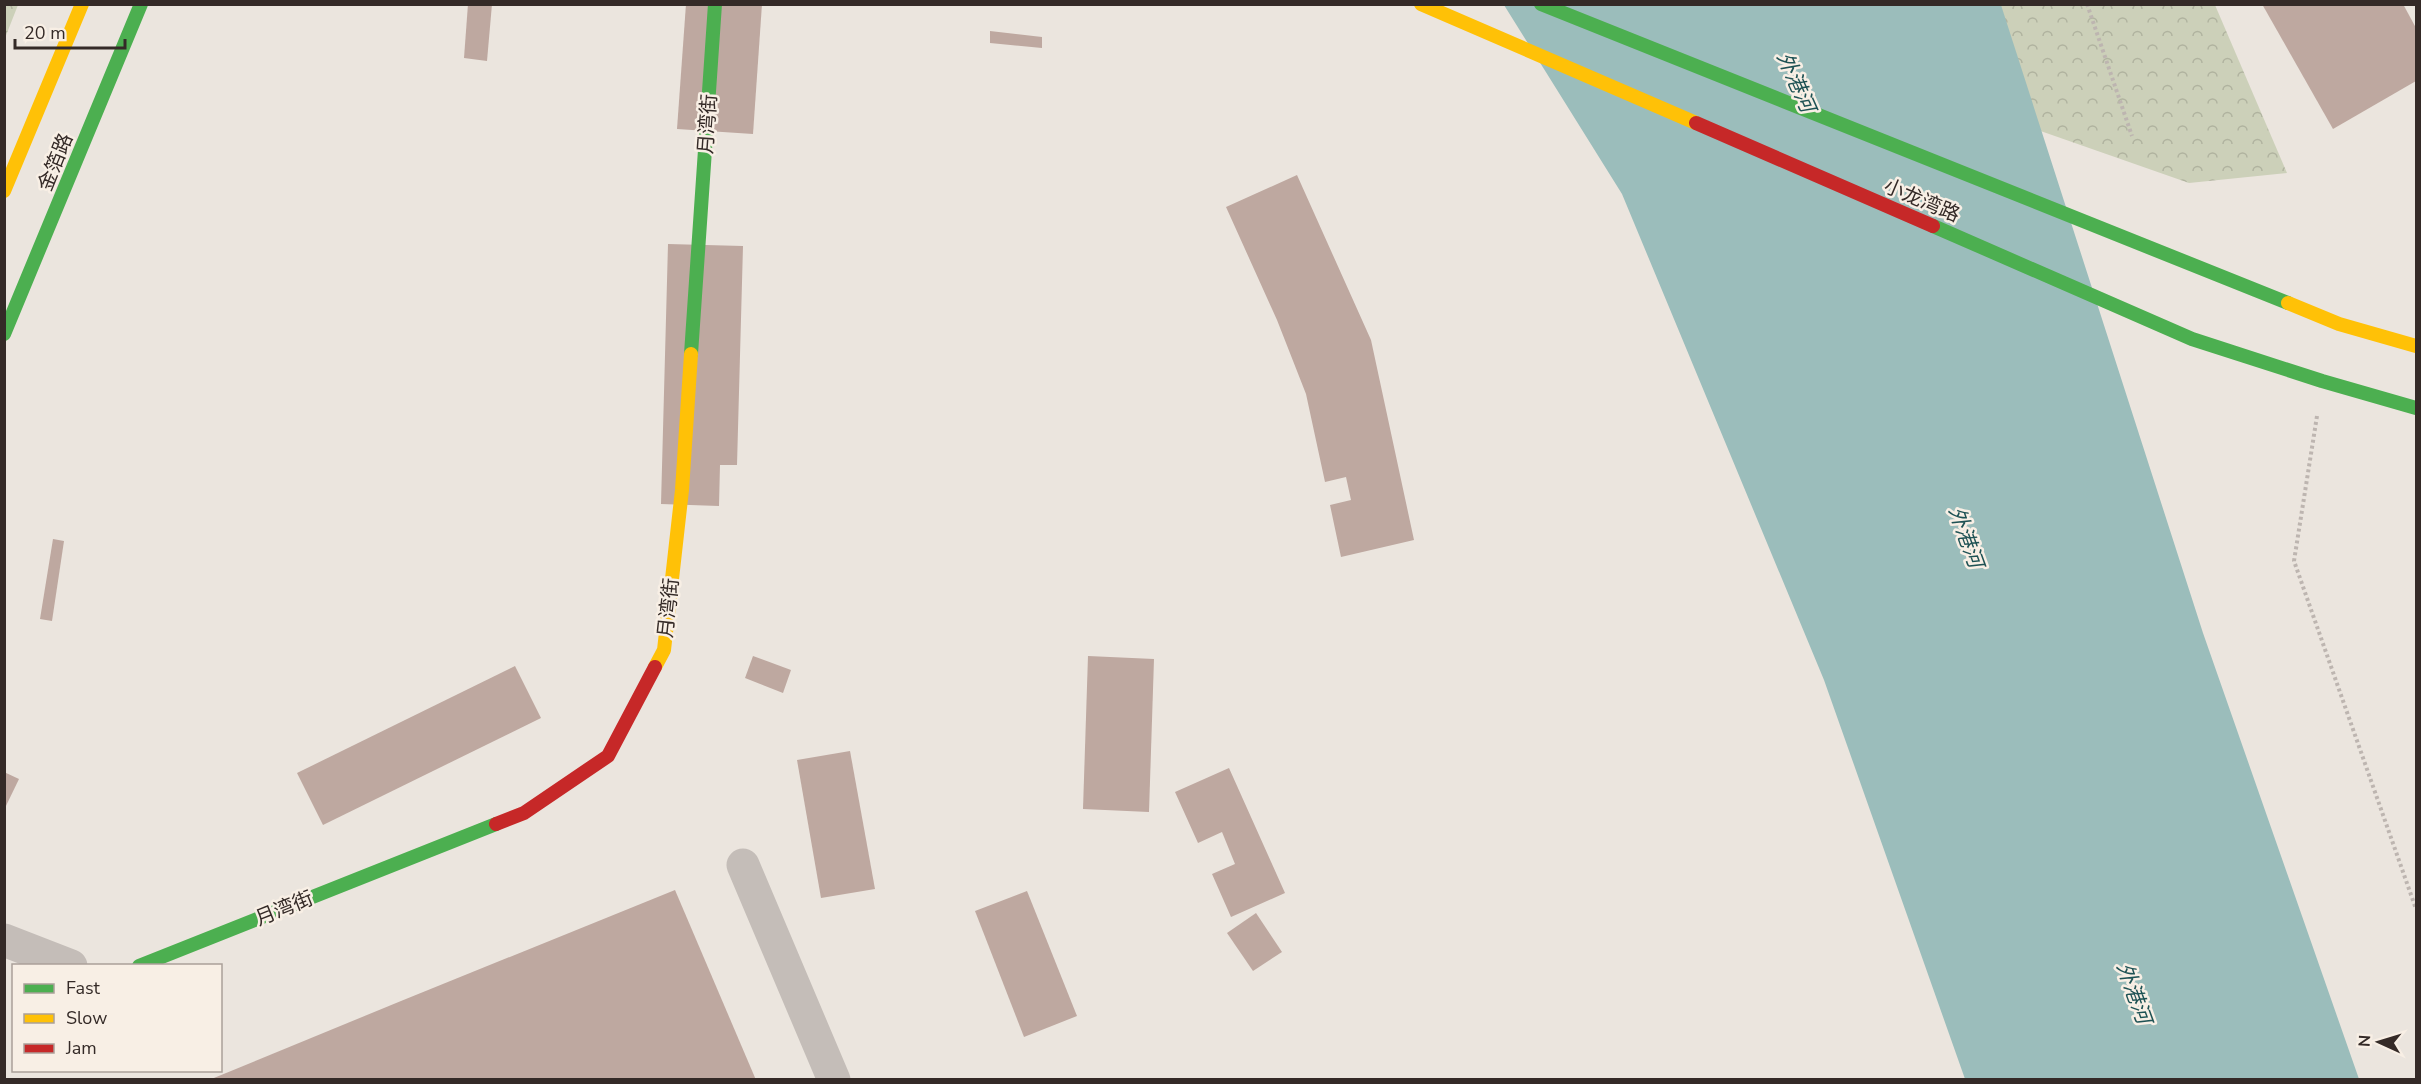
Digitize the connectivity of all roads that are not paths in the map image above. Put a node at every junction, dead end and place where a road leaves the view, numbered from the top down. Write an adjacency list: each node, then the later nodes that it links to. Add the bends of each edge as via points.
1 (82, 4): 6 (main road, 金箔路)
2 (141, 4): 7 (main road, 金箔路)
3 (716, 4): 13 (main road, 月湾街, via 681,490 664,650 608,756 524,813)
4 (1421, 4): 9 (main road, 小龙湾路, via 2192,339)
5 (1541, 4): 8 (main road, 小龙湾路, via 2338,324)
6 (4, 191)
7 (4, 334)
8 (2416, 346)
9 (2416, 408)
10 (743, 866): 14 (street)
11 (4, 940): 12 (street)
12 (66, 964)
13 (144, 964)
14 (834, 1080)

